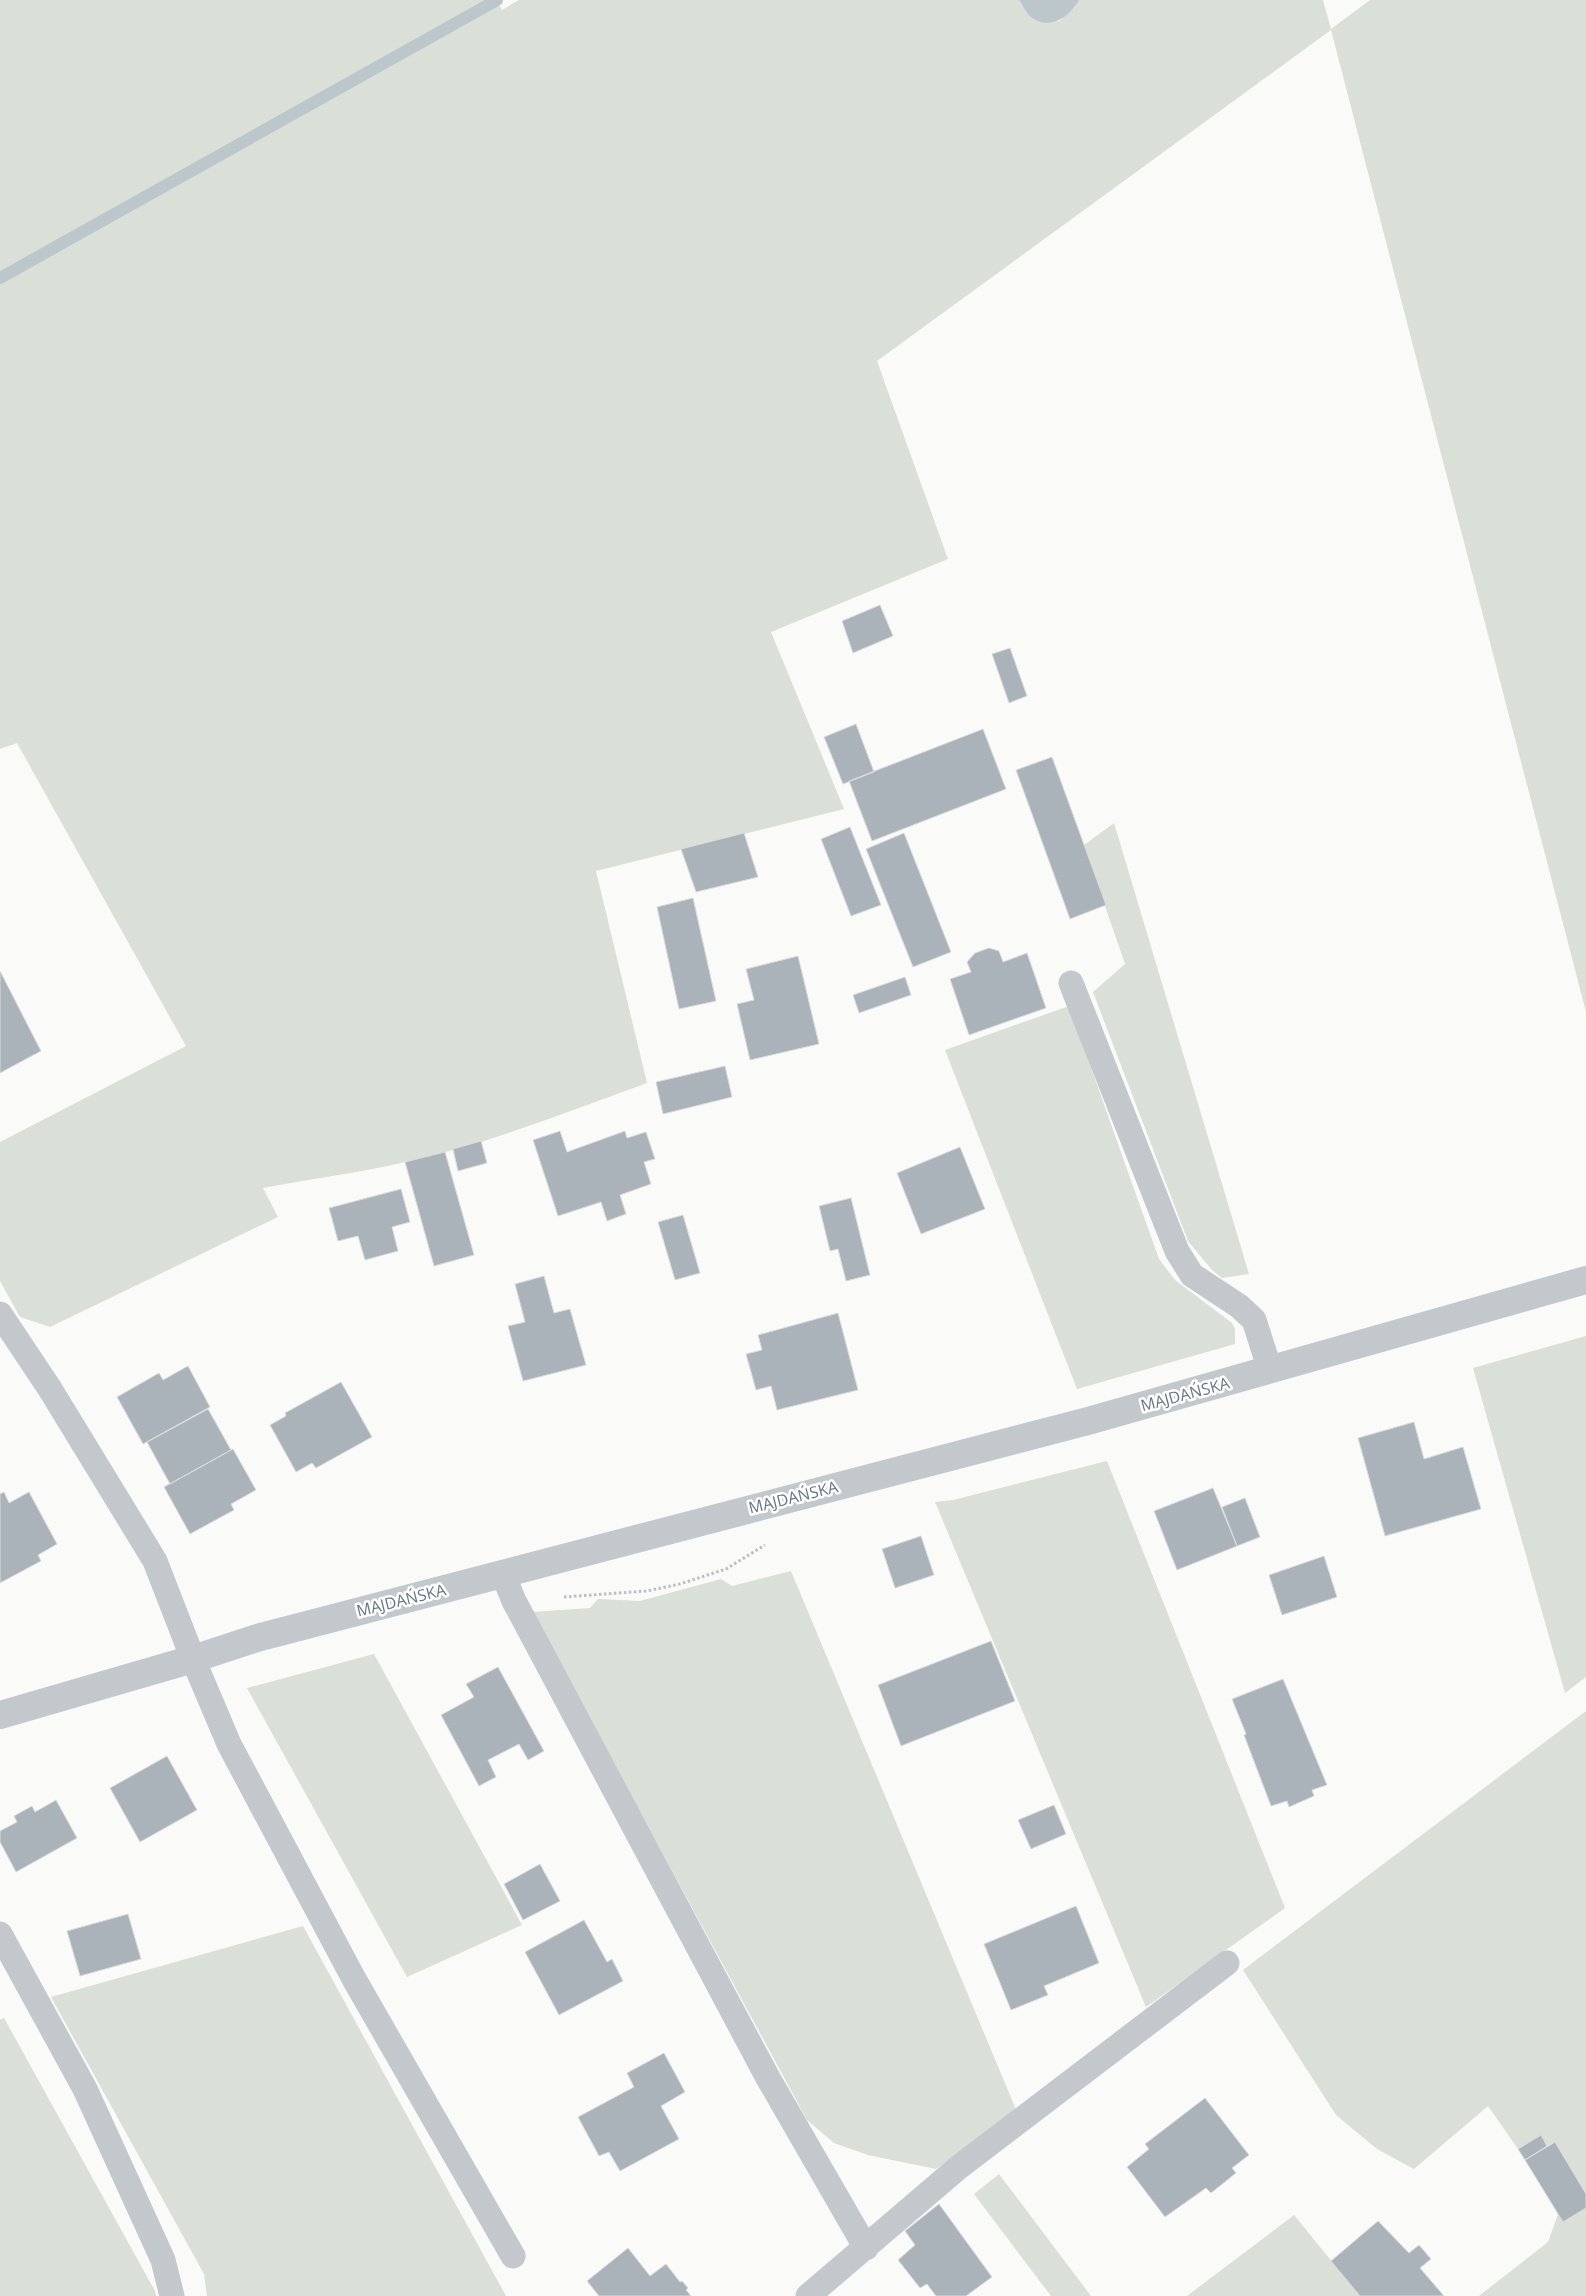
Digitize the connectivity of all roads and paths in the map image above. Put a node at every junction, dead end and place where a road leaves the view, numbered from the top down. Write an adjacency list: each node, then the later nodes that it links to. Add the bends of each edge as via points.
1 (1071, 983): 4 (lane, via 1177,1251 1192,1275 1239,1306 1254,1320)
2 (1586, 1280): 4 (street, MAJDAŃSKA)
3 (0, 1314): 8 (lane, via 50,1388 155,1561)
4 (1270, 1370): 6 (street, MAJDAŃSKA, via 1088,1421)
5 (739, 1559): 7 (path, via 726,1569 680,1584)
6 (503, 1574): 8 (street, MAJDAŃSKA, via 257,1638); 12 (lane, via 523,1618 768,2078)
7 (586, 1597)
8 (193, 1659): 9 (street, MAJDAŃSKA); 13 (lane, via 229,1744 354,1979)
9 (0, 1715)
10 (0, 1934): 14 (lane, via 85,2089 163,2260)
11 (1228, 1963): 12 (lane, via 959,2168)
12 (866, 2248): 15 (lane)
13 (513, 2256)
14 (172, 2296)
15 (808, 2296)

